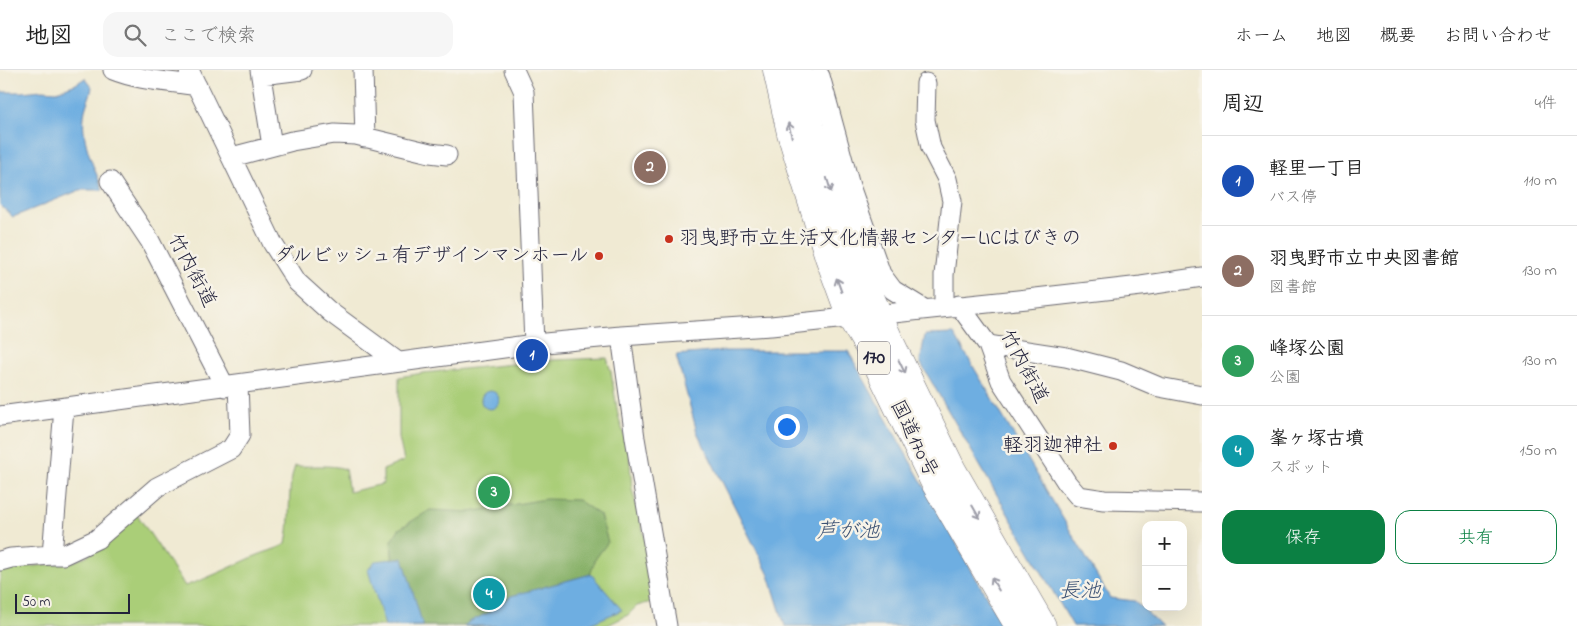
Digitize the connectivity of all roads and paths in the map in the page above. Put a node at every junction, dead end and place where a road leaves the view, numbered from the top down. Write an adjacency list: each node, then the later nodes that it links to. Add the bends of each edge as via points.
1 (113, 70): 8 (street)
2 (302, 70): 6 (street)
3 (363, 70): 11 (street)
4 (514, 70): 22 (street, via 524,92)
5 (777, 70): 20 (highway, 国道170号 / 170, one-way to 5, via 828,256 791,133)
6 (261, 72): 12 (street)
7 (809, 73): 18 (street, via 881,274 893,290); 19 (highway, 国道170号 / 170, one-way to 19, via 810,126 850,251)
8 (143, 75): 9 (street, via 173,82)
9 (193, 78): 14 (street)
10 (926, 83): 17 (street, via 925,120 931,148 947,179 952,201 944,275)
11 (365, 138): 12 (street, via 334,134); 13 (street)
12 (272, 146): 14 (street)
13 (447, 155)
14 (232, 157): 24 (street, via 273,244 297,282 330,312)
15 (110, 181): 25 (street, 竹内街道, via 150,241)
16 (1202, 277): 17 (street)
17 (952, 306): 18 (street); 23 (street, 竹内街道)
18 (924, 309): 19 (street)
19 (878, 314): 20 (street); 34 (highway, 国道170号 / 170, one-way to 34, via 952,470)
20 (851, 317): 21 (street); 33 (highway, 国道170号 / 170, one-way to 20, via 934,481 869,347)
21 (621, 336): 22 (street); 32 (street)
22 (534, 344): 24 (street)
23 (988, 345): 26 (street, via 1066,357 1120,371 1159,387); 29 (street, 竹内街道, via 1001,381 1078,496 1104,500)
24 (398, 362): 25 (street)
25 (231, 386): 27 (street); 30 (street, via 240,435 231,449 157,487 97,539 63,555)
26 (1202, 395)
27 (64, 408): 28 (street); 30 (street)
28 (0, 416)
29 (1202, 502)
30 (52, 555): 31 (street)
31 (0, 561)
32 (667, 626)
33 (1019, 626)
34 (1042, 626)

